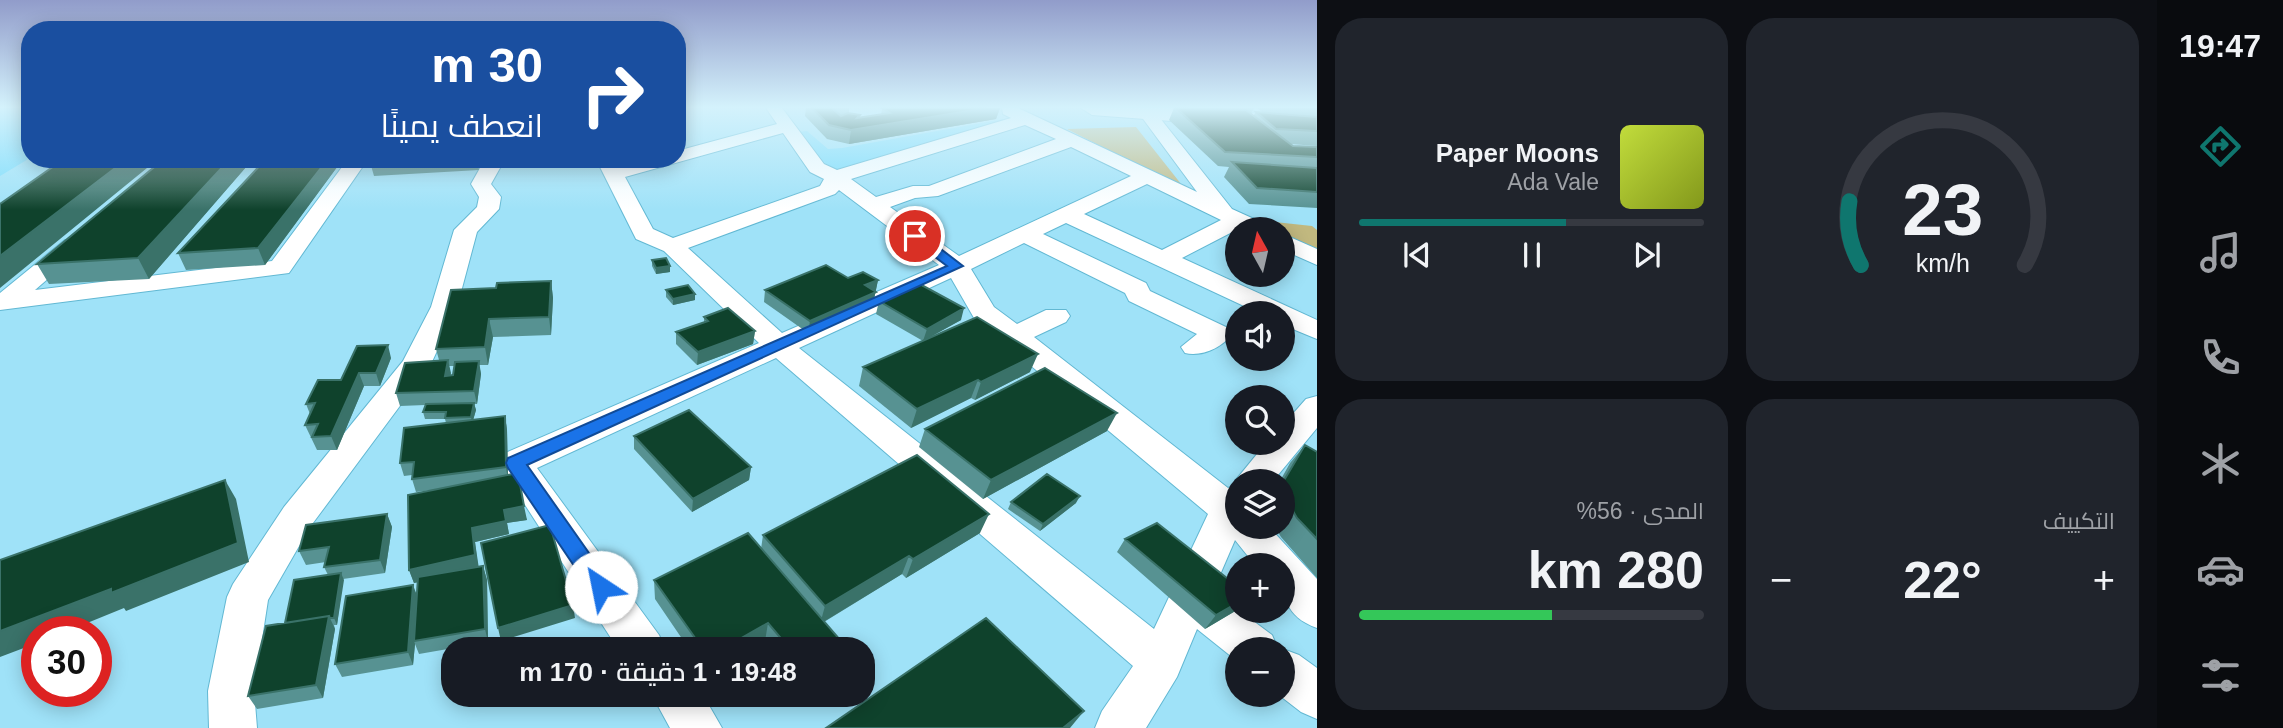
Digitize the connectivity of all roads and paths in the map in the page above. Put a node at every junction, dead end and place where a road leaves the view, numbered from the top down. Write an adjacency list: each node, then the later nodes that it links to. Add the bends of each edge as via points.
1 (716, 142): 8 (street)
2 (798, 142): 13 (street, via 817,168)
3 (950, 142): 7 (street)
4 (1066, 142): 12 (street)
5 (1071, 142): 14 (street)
6 (1172, 142): 18 (street)
7 (937, 146): 12 (street); 13 (street)
8 (686, 154)
9 (352, 168): 28 (street, via 280,268)
10 (489, 168): 51 (street, via 481,184 489,197 488,209 466,230 444,307 416,364 296,517 248,597 231,691)
11 (611, 168): 22 (street, via 645,234)
12 (995, 168): 15 (street, via 931,192 913,192)
13 (835, 177): 15 (street); 22 (street, via 828,190)
14 (1145, 177): 16 (street); 17 (street)
15 (874, 205): 27 (street)
16 (1065, 214): 21 (street); 26 (street)
17 (1231, 217)
18 (1237, 217)
19 (91, 230): 31 (street)
20 (1225, 230): 26 (street)
21 (1024, 234): 27 (street); 29 (street)
22 (672, 246): 36 (street)
23 (1295, 247): 24 (street)
24 (1317, 258)
25 (181, 262): 28 (street)
26 (1169, 262): 29 (street); 30 (street)
27 (957, 266): 35 (street, via 984,312); 36 (street)
28 (162, 282): 31 (street)
29 (1137, 289): 37 (street, via 1138,295 1218,334)
30 (1253, 301)
31 (3, 302)
32 (1056, 316): 35 (street)
33 (1295, 321): 34 (street)
34 (1317, 331)
35 (1014, 336): 40 (street)
36 (778, 345): 45 (street, via 515,463); 47 (street)
37 (1195, 346)
38 (1317, 407): 39 (street, via 1294,458)
39 (1282, 469)
40 (1225, 494)
41 (1225, 535): 43 (street)
42 (1295, 583): 44 (street)
43 (1190, 598): 46 (street); 47 (street)
44 (1317, 609)
45 (635, 637)
46 (1240, 637)
47 (1161, 662): 53 (street)
48 (1295, 679): 49 (street)
49 (1317, 696)
50 (683, 707): 52 (street)
51 (233, 728)
52 (698, 728)
53 (1119, 728)

